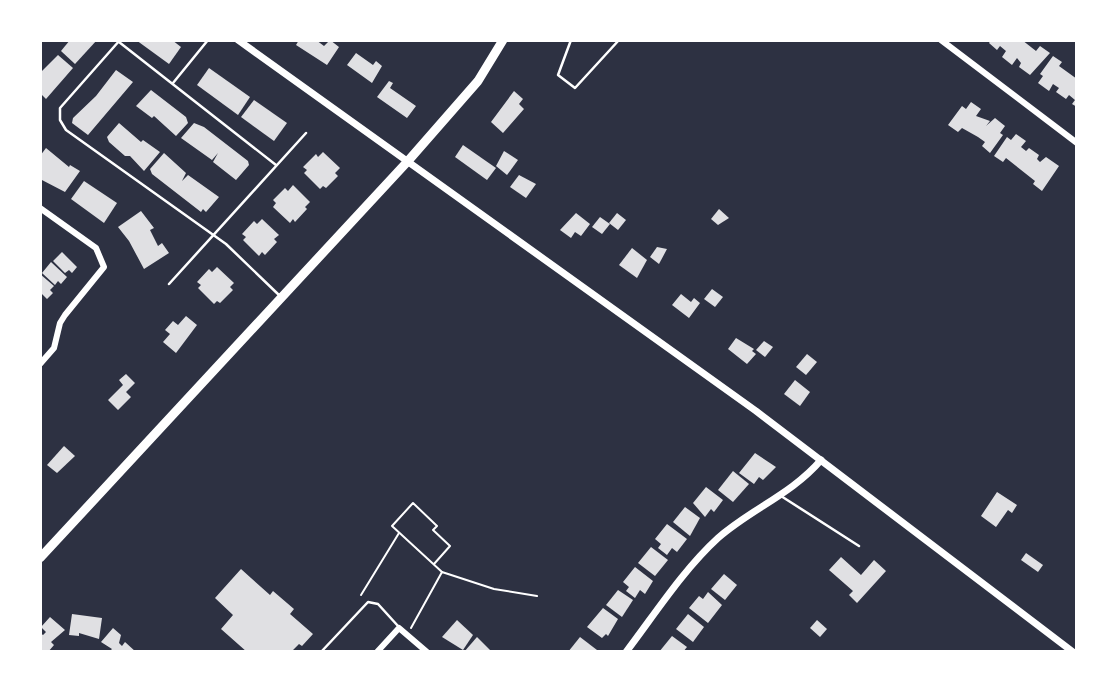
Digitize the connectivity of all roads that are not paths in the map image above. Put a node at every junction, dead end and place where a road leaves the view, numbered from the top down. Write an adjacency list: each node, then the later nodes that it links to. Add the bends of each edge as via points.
1 (208, 40): 8 (lane)
2 (238, 40): 11 (street)
3 (503, 40): 11 (main road, via 478,81)
4 (571, 40): 5 (lane, via 558,75 575,88)
5 (619, 40)
6 (941, 40): 10 (street)
7 (119, 41): 8 (lane); 14 (lane, via 60,108 60,120 66,130)
8 (173, 83): 12 (lane)
9 (306, 133): 12 (lane)
10 (1077, 143)
11 (408, 162): 16 (main road); 18 (street)
12 (277, 166): 14 (lane)
13 (40, 208): 17 (street, via 96,248 104,268 65,315 54,348)
14 (214, 236): 15 (lane); 16 (lane)
15 (169, 284)
16 (284, 299): 21 (main road)
17 (40, 364)
18 (821, 460): 19 (street); 27 (street)
19 (781, 496): 20 (lane); 26 (street, via 705,551)
20 (859, 546)
21 (40, 558)
22 (399, 628): 23 (lane, via 378,604 368,602); 24 (street); 25 (street)
23 (321, 652)
24 (377, 652)
25 (427, 652)
26 (626, 652)
27 (1073, 652)

